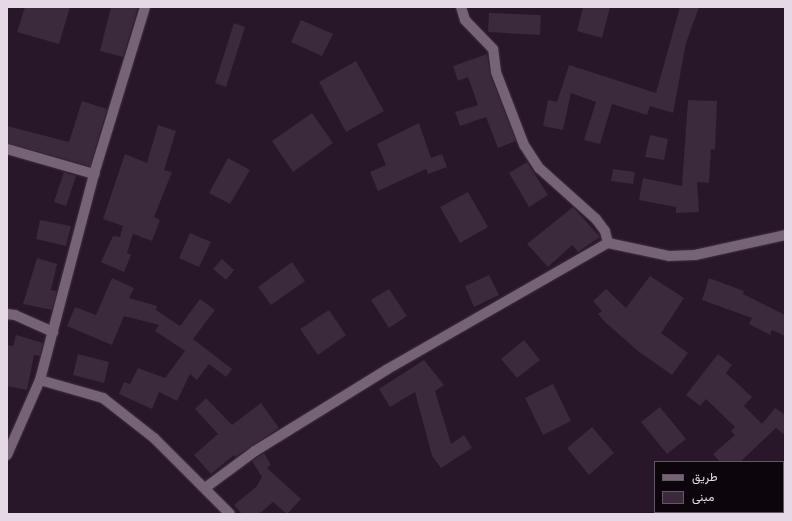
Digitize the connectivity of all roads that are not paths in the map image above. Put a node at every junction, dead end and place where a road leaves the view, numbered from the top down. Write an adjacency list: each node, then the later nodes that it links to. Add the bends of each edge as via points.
1 (145, 7): 4 (street)
2 (461, 7): 6 (street, via 465,20 493,49 496,72 524,146 539,168 596,219 605,231)
3 (7, 149): 4 (street)
4 (94, 174): 8 (street)
5 (785, 235): 6 (street, via 695,255 669,256)
6 (608, 243): 11 (street, via 386,370 255,450)
7 (7, 314): 8 (street, via 15,314)
8 (53, 332): 9 (street)
9 (40, 380): 10 (street); 11 (street, via 103,398 154,438)
10 (7, 455)
11 (205, 488): 12 (street)
12 (230, 514)

